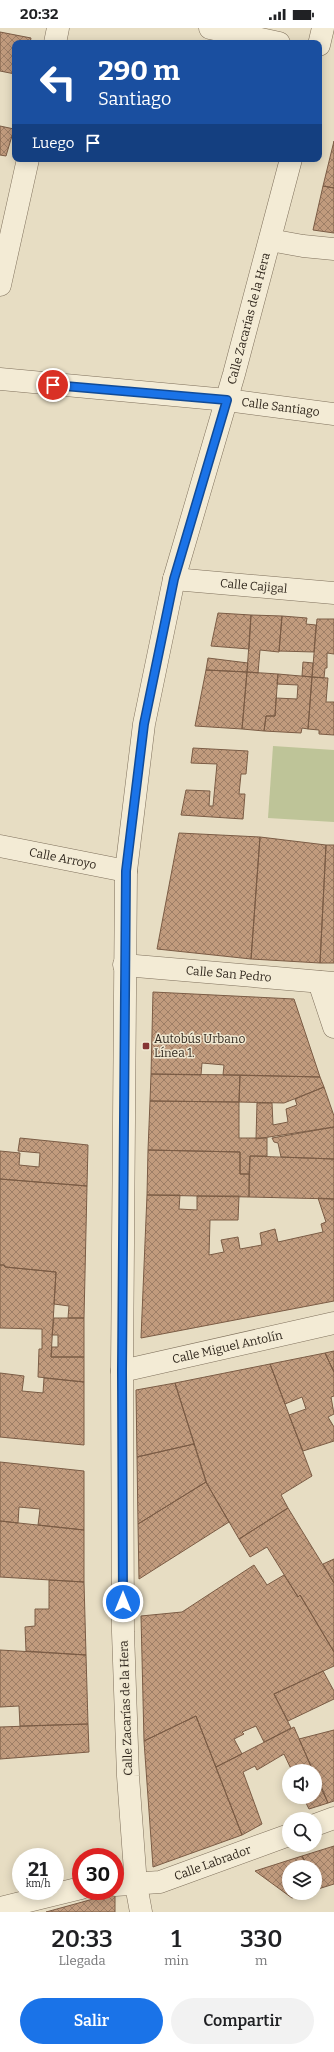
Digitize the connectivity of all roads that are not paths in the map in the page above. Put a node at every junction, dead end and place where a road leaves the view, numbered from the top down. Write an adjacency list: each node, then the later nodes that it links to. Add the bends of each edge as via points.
1 (58, 28): 4 (street)
2 (210, 28): 5 (street)
3 (323, 28): 6 (street)
4 (56, 40)
5 (265, 40)
6 (320, 40)
7 (27, 162): 11 (street)
8 (290, 162): 9 (street, Calle Zacarías de la Hera)
9 (270, 240): 10 (street); 13 (street, Calle Zacarías de la Hera)
10 (334, 250)
11 (0, 285)
12 (0, 379): 13 (street, Calle Santiago)
13 (227, 400): 14 (street, Calle Santiago); 15 (street, Calle Zacarías de la Hera)
14 (334, 414)
15 (174, 579): 16 (street, Calle Cajigal); 18 (street, Calle Zacarías de la Hera, via 144,724)
16 (334, 593)
17 (0, 846): 18 (street, Calle Arroyo)
18 (126, 871): 19 (street, Calle Zacarías de la Hera)
19 (124, 965): 20 (street, Calle San Pedro); 23 (street, Calle Zacarías de la Hera)
20 (327, 983): 21 (street)
21 (334, 1027)
22 (334, 1323): 23 (street, Calle Miguel Antolín)
23 (122, 1371): 27 (street, Calle Zacarías de la Hera, via 123,1632 128,1776)
24 (334, 1818): 25 (street)
25 (322, 1822)
26 (282, 1838): 27 (street, Calle Labrador, via 160,1882)
27 (125, 1885): 30 (street, Calle Zacarías de la Hera)
28 (72, 1890): 29 (street)
29 (0, 1908)
30 (141, 1912)

